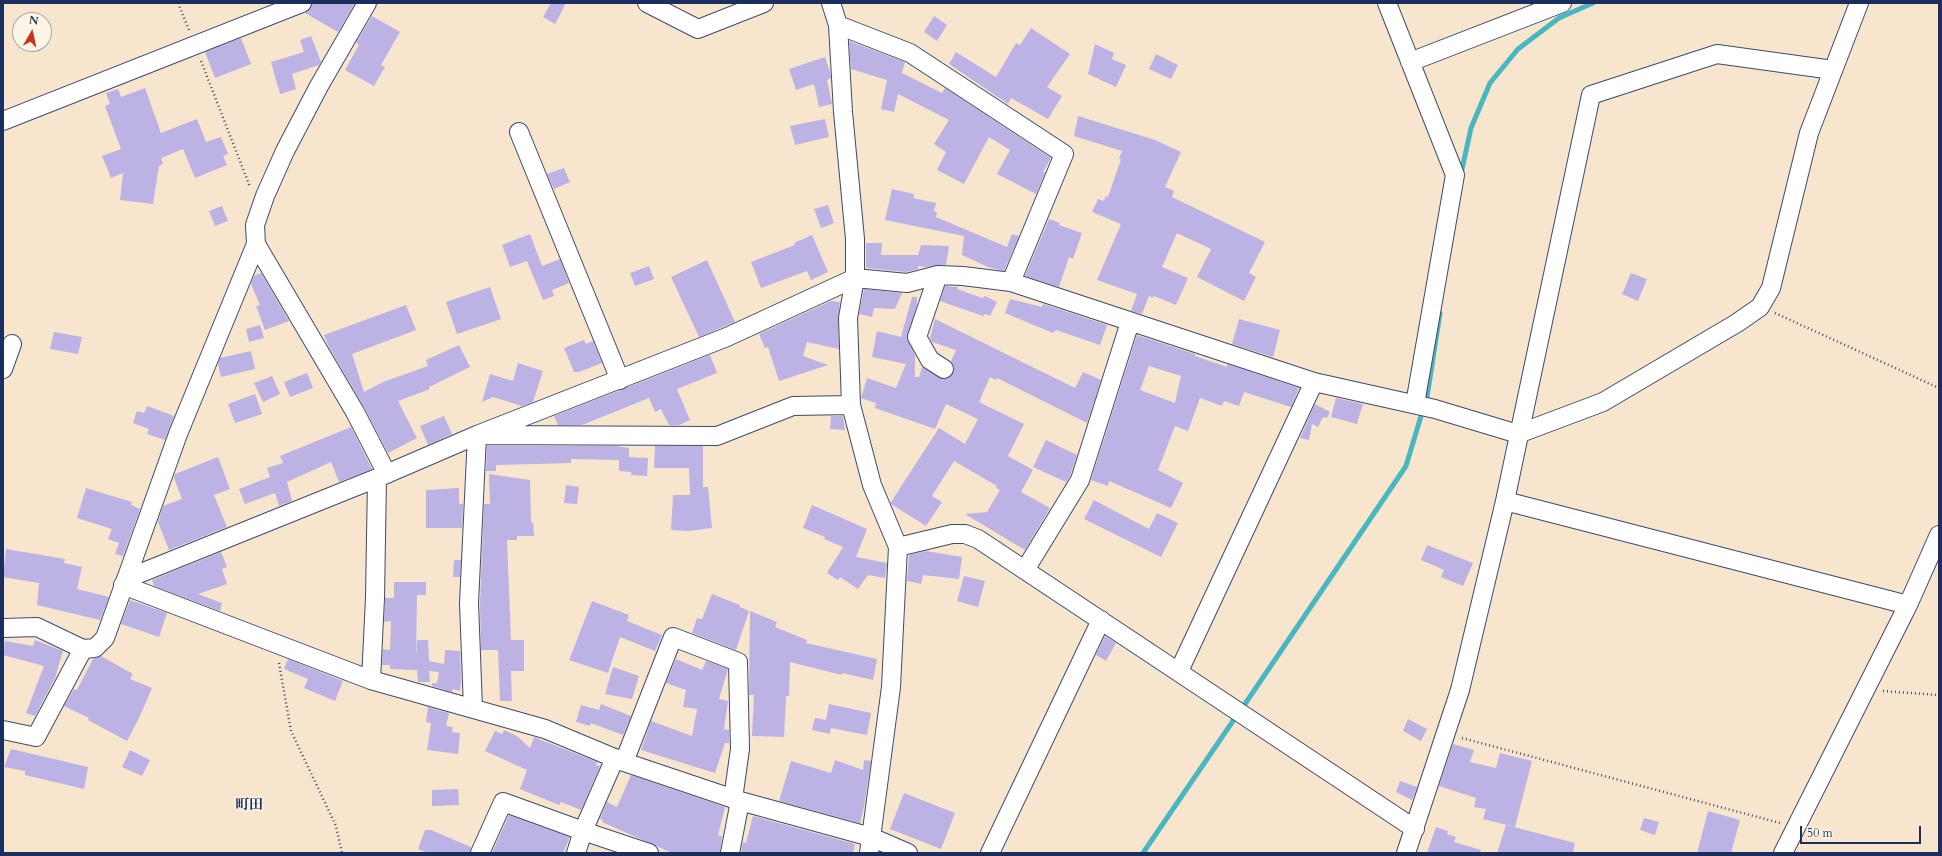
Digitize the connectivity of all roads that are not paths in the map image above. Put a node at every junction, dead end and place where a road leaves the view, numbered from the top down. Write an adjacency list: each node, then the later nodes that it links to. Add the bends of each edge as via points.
1 (302, 3): 12 (street)
2 (367, 3): 14 (street, via 315,92 285,151 256,225)
3 (647, 3): 4 (street, via 698,29)
4 (764, 3)
5 (831, 3): 9 (street)
6 (1387, 3): 10 (street)
7 (1562, 3): 10 (street)
8 (1859, 3): 11 (street)
9 (838, 25): 16 (street, via 855,239); 17 (street, via 910,53 1064,154)
10 (1410, 62): 24 (street, via 1455,175)
11 (1832, 70): 26 (street, via 1809,133 1771,288 1760,307 1603,402); 26 (street, via 1717,54 1591,95)
12 (3, 121)
13 (519, 132): 22 (street)
14 (256, 244): 28 (street, via 355,412); 33 (street, via 178,434)
15 (938, 275): 16 (street, via 907,283); 17 (street); 20 (street, via 917,337 930,360)
16 (855, 278): 22 (street, via 727,337); 25 (street, via 848,318)
17 (1010, 282): 18 (street)
18 (1130, 322): 23 (street); 32 (street, via 1080,480)
19 (12, 344): 21 (street)
20 (944, 368)
21 (3, 369)
22 (620, 380): 27 (street)
23 (1314, 382): 24 (street); 38 (street)
24 (1415, 404): 26 (street)
25 (852, 405): 27 (street, via 793,406 717,436); 31 (street, via 872,485)
26 (1518, 434): 29 (street)
27 (477, 435): 28 (street); 40 (street, via 469,603)
28 (382, 476): 33 (street); 39 (street)
29 (1505, 501): 34 (street); 44 (street, via 1460,690)
30 (1939, 535): 34 (street)
31 (898, 547): 32 (street, via 952,534 965,534 978,539); 46 (street, via 892,687)
32 (1025, 570): 35 (street)
33 (124, 582): 37 (street, via 105,638 95,648); 39 (street)
34 (1908, 605): 54 (street)
35 (1101, 620): 38 (street); 52 (street)
36 (3, 628): 37 (street, via 37,627)
37 (83, 649): 41 (street, via 36,737)
38 (1179, 671): 44 (street)
39 (371, 680): 40 (street)
40 (473, 708): 42 (street, via 545,729)
41 (3, 730)
42 (620, 760): 43 (street); 43 (street, via 673,637 738,662 740,750); 45 (street)
43 (737, 800): 46 (street); 50 (street)
44 (1415, 829): 53 (street)
45 (583, 831): 47 (street, via 503,802); 48 (street); 49 (street)
46 (870, 845): 51 (street)
47 (480, 853)
48 (576, 853)
49 (649, 853)
50 (730, 853)
51 (908, 853)
52 (990, 853)
53 (1406, 853)
54 (1783, 853)

